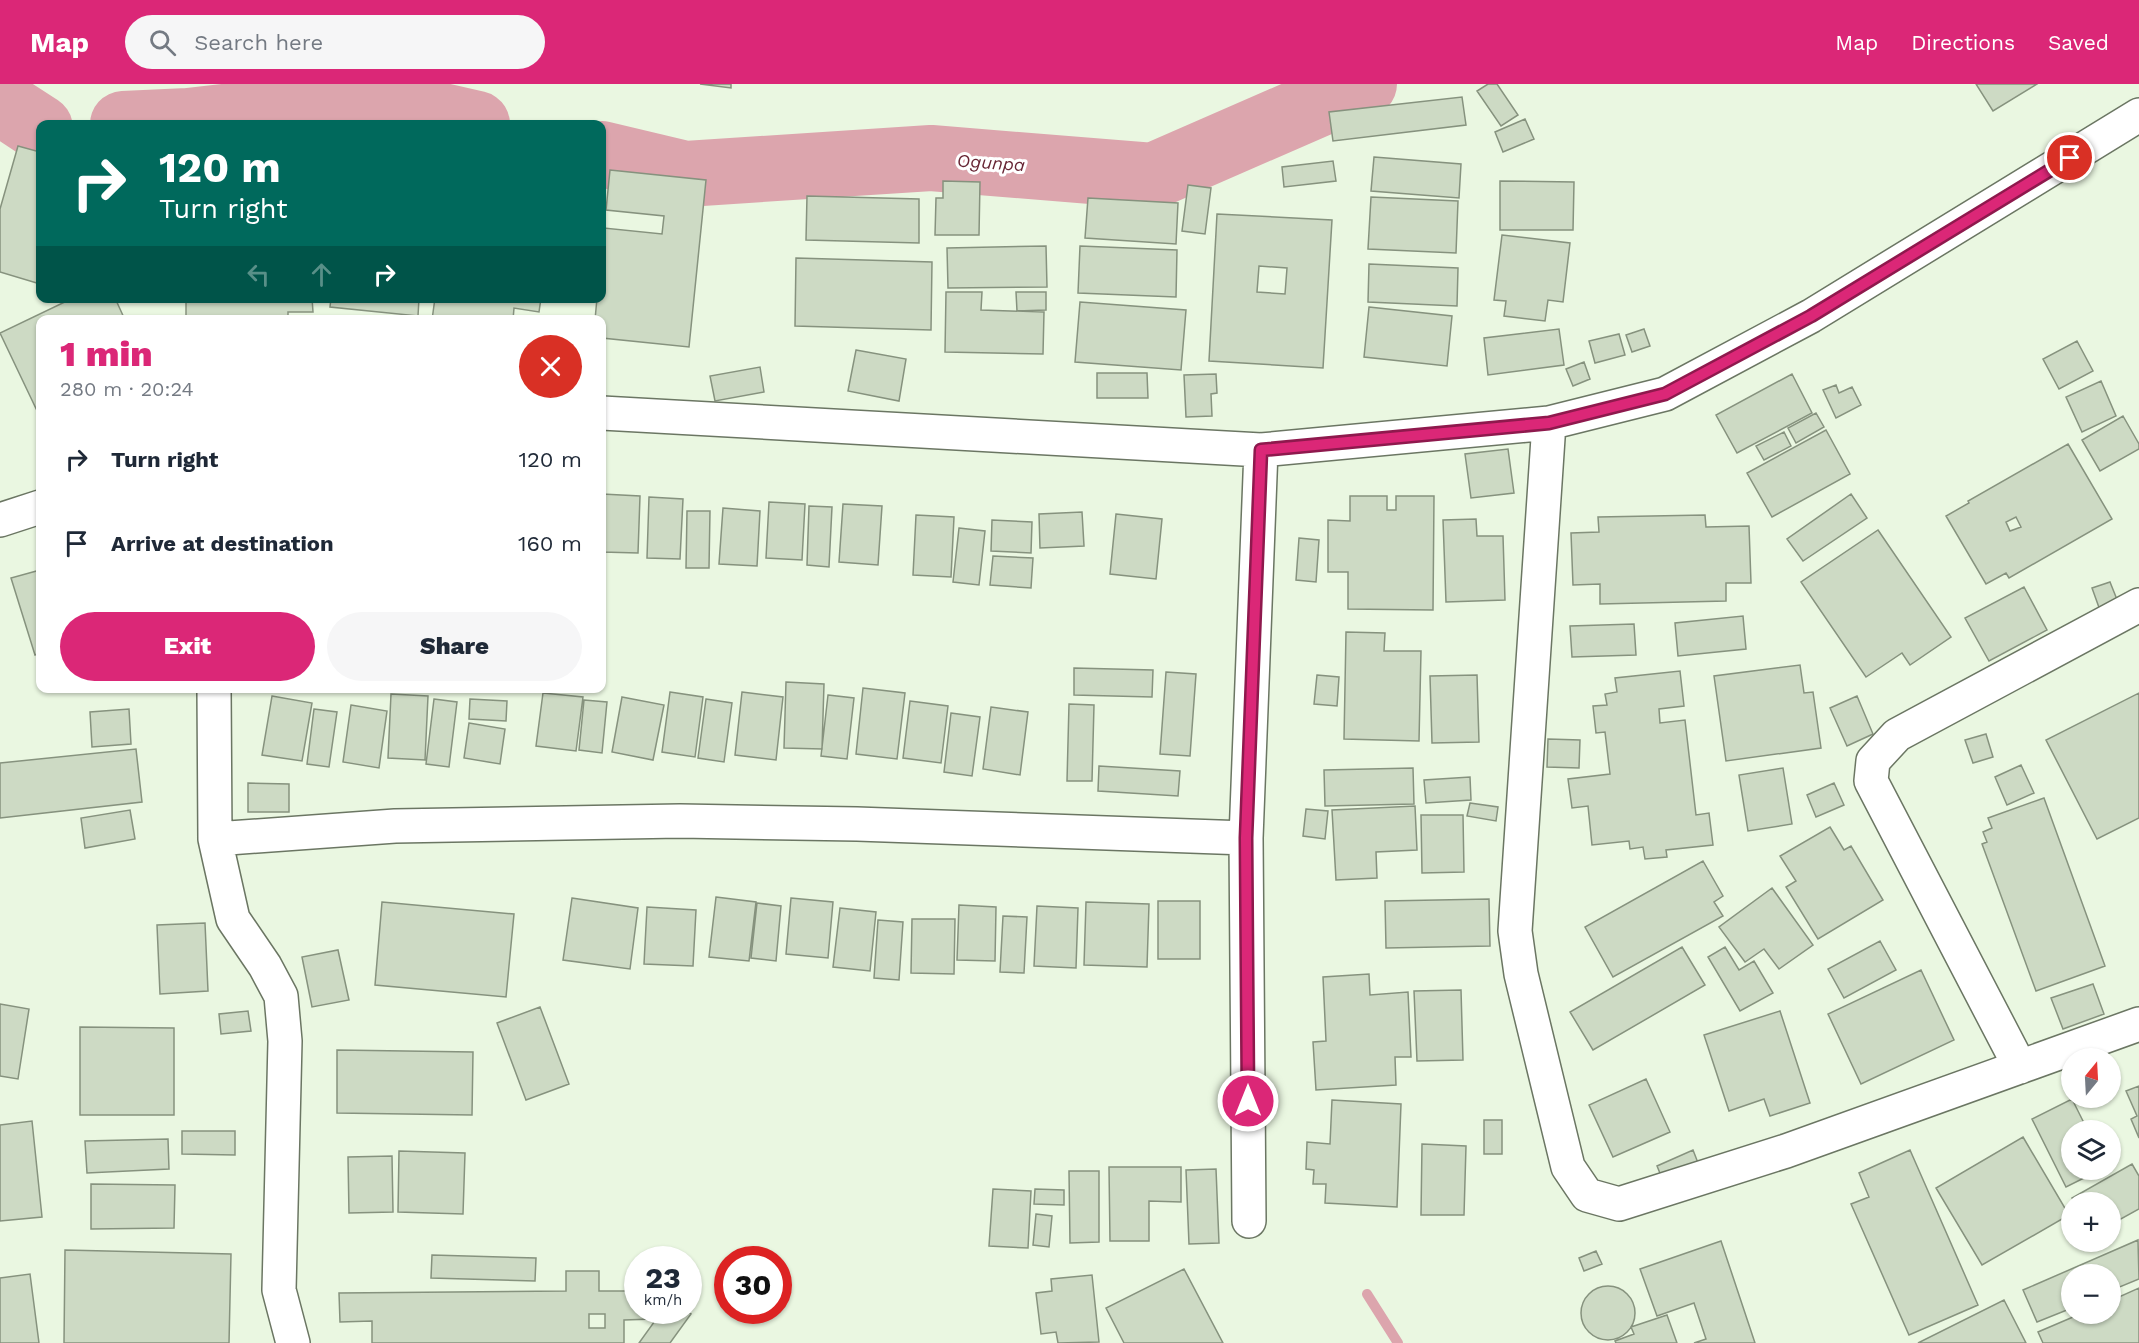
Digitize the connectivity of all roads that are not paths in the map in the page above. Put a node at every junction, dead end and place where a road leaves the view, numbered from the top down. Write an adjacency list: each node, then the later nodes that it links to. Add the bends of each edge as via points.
1 (2136, 125): 3 (street, via 1811,316 1665,394)
2 (606, 413): 4 (street)
3 (1549, 423): 4 (street); 12 (street, via 1515,932 1521,974 1568,1167 1587,1195 1619,1204 1786,1151)
4 (1261, 450): 9 (street)
5 (36, 508): 6 (street)
6 (0, 520)
7 (2139, 605): 12 (street, via 1897,735 1874,761 1871,781)
8 (214, 693): 10 (street)
9 (1246, 838): 10 (street, via 680,821 395,826); 13 (street)
10 (214, 839): 14 (street, via 233,919 281,996 285,1041 279,1290)
11 (2139, 1024): 12 (street)
12 (2020, 1067)
13 (1249, 1221)
14 (293, 1343)

